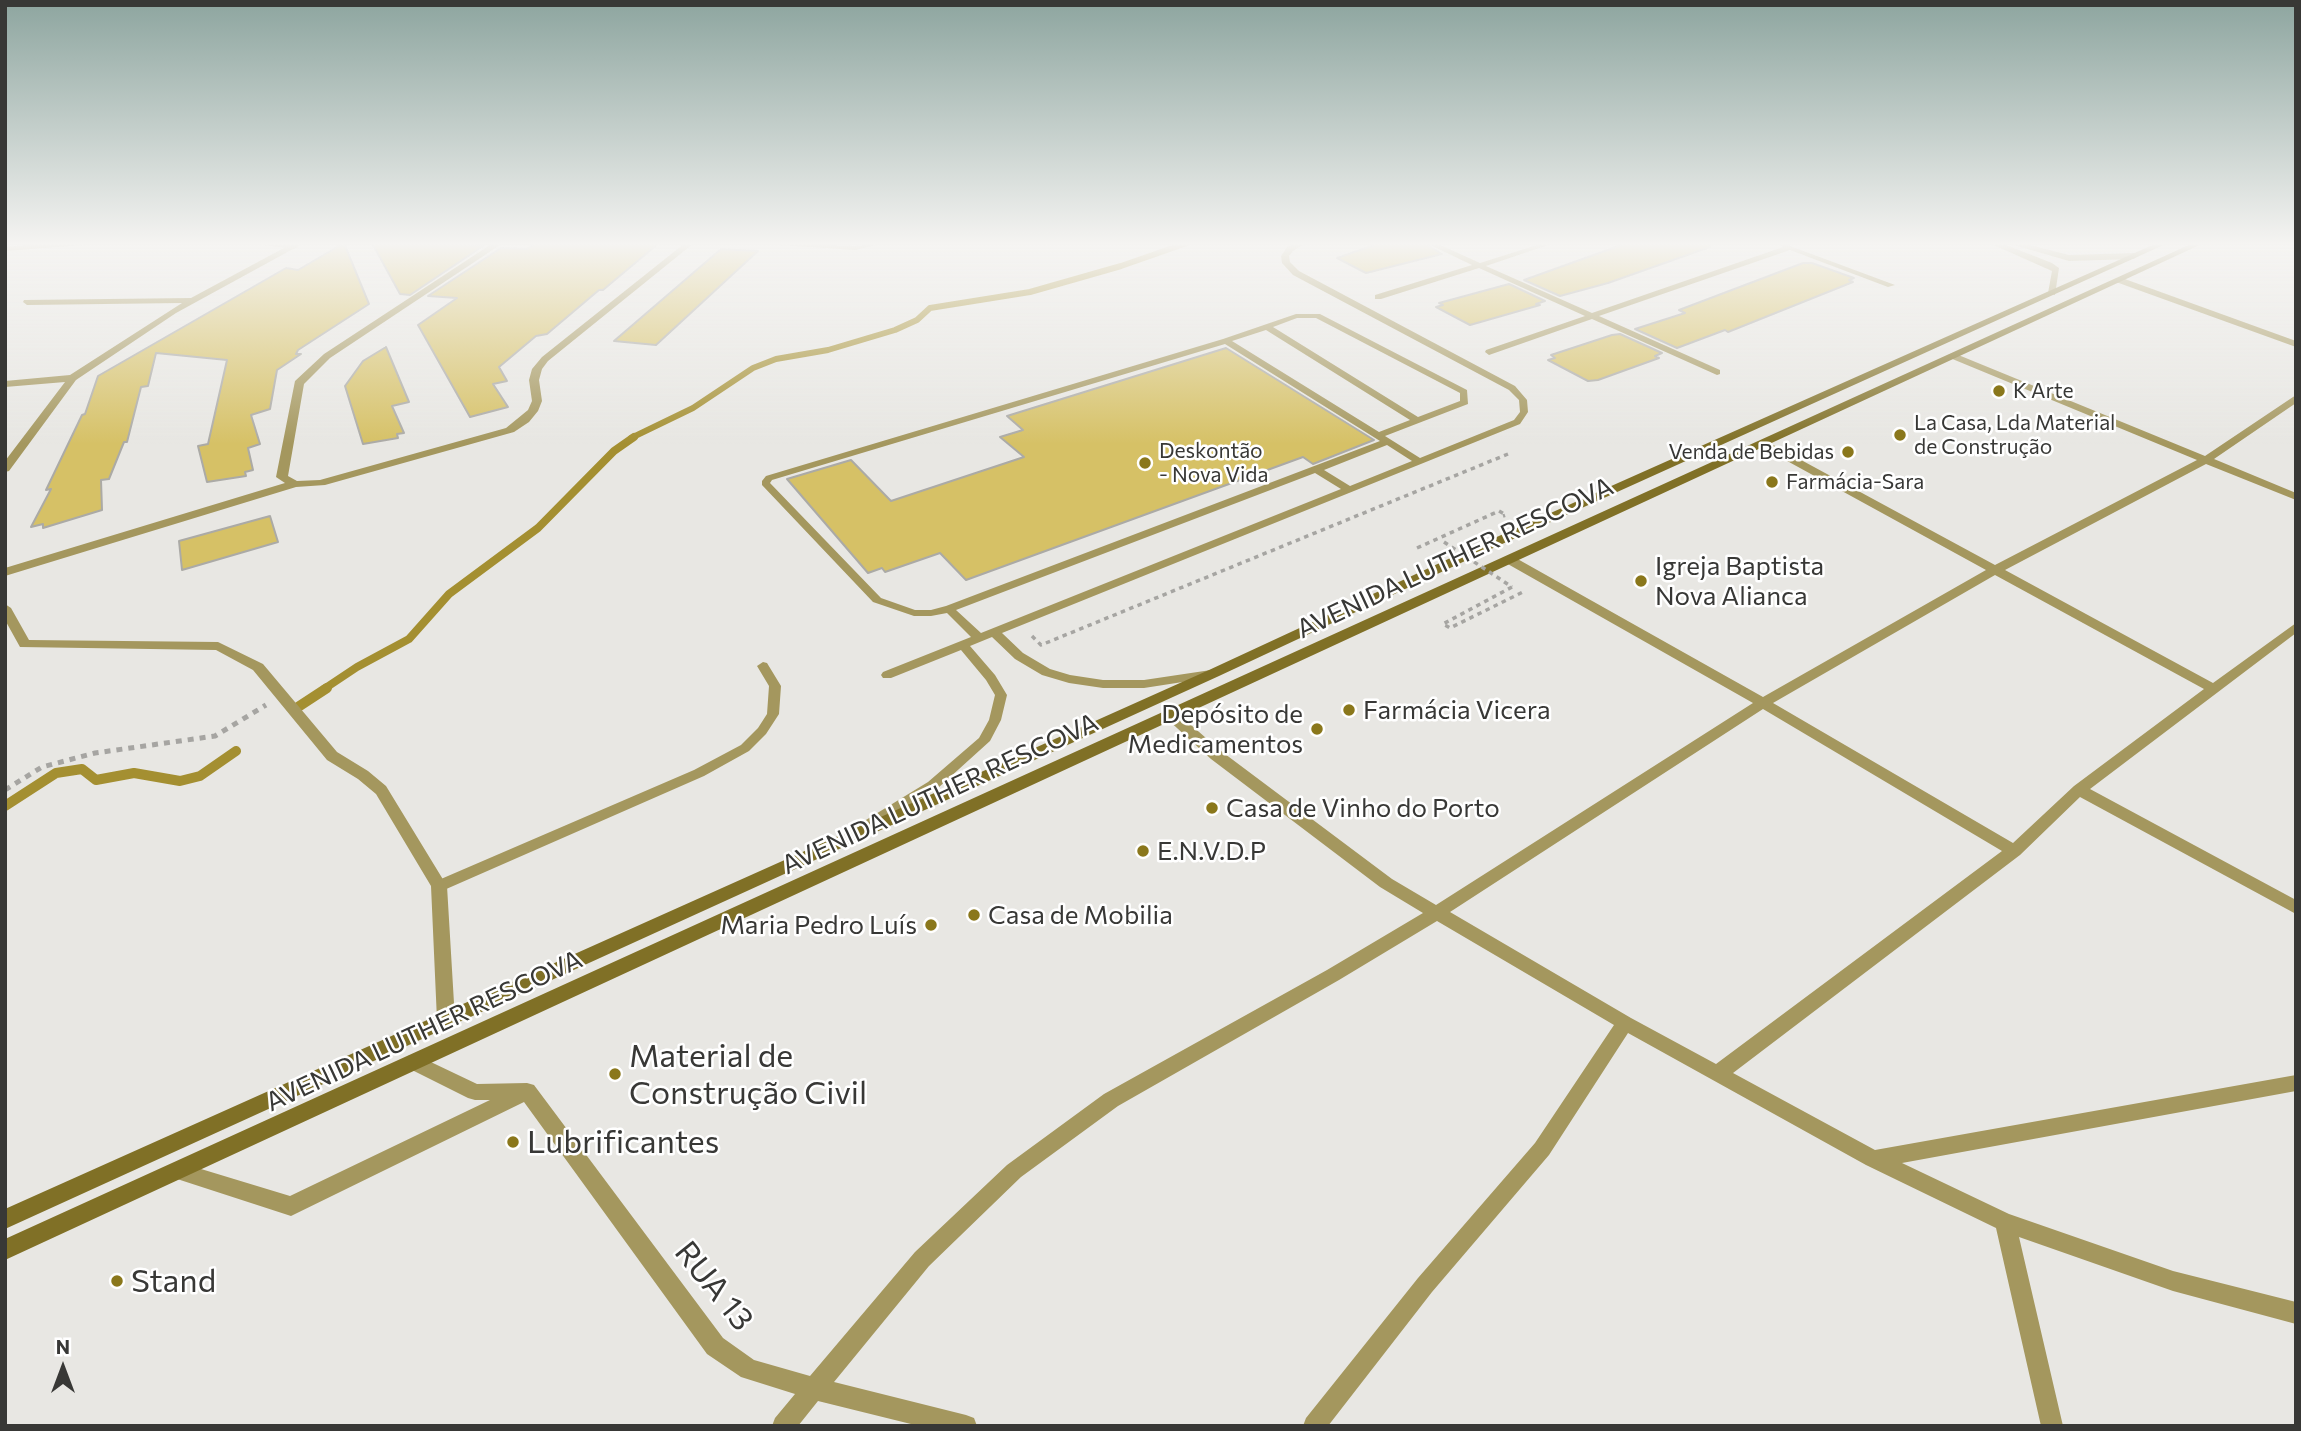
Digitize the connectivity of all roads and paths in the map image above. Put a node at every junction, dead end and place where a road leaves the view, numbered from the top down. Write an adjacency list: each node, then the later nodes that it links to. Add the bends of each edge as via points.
1 (176, 310): 17 (street)
2 (397, 310): 28 (street, via 327,356 299,383 282,477)
3 (607, 310): 28 (street, via 545,359 534,380 534,411 510,430 321,483)
4 (1367, 310): 25 (lane, via 1496,377 1523,400 1524,412 1517,422)
5 (1577, 310): 10 (lane)
6 (1609, 310): 10 (lane)
7 (2015, 310): 44 (main road, AVENIDA LUTHER RESCOVA)
8 (2054, 310): 15 (main road, AVENIDA LUTHER RESCOVA)
9 (2201, 310): 13 (street)
10 (1591, 316): 14 (lane); 16 (lane)
11 (1267, 327): 12 (lane); 20 (lane); 20 (lane, via 1296,316 1317,316 1464,392 1465,402)
12 (1226, 341): 21 (lane); 37 (lane, via 766,480 877,600 914,613)
13 (2296, 344)
14 (1489, 352)
15 (1952, 356): 22 (main road, AVENIDA LUTHER RESCOVA); 24 (street)
16 (1717, 372)
17 (73, 379): 18 (street); 26 (street)
18 (5, 384)
19 (2296, 398): 24 (street)
20 (1418, 421): 21 (lane)
21 (1383, 439): 25 (lane); 27 (lane)
22 (1762, 443): 32 (main road, AVENIDA LUTHER RESCOVA); 33 (street)
23 (1508, 454): 42 (path)
24 (2207, 458): 30 (street); 33 (street)
25 (1420, 463): 29 (lane)
26 (5, 469)
27 (1317, 469): 29 (lane); 37 (lane)
28 (295, 484): 34 (street)
29 (1350, 491): 39 (lane)
30 (2296, 497)
31 (1417, 548): 35 (path, bridge, via 1499,511 1506,515 1444,542 1512,587 1443,624 1450,628)
32 (1510, 560): 35 (street); 49 (main road, AVENIDA LUTHER RESCOVA)
33 (1997, 569): 46 (street); 48 (street)
34 (5, 572)
35 (1546, 581): 48 (street)
36 (5, 608): 47 (street, via 25,644 219,646 257,667)
37 (949, 609): 40 (lane)
38 (2296, 627): 46 (street)
39 (994, 632): 40 (lane); 44 (lane, via 1019,656 1069,679 1144,684)
40 (979, 638): 41 (lane)
41 (963, 645): 45 (lane); 52 (lane, via 1001,695 984,741 933,785)
42 (1041, 645)
43 (763, 666): 54 (lane, via 775,687 773,714 745,748 699,773)
44 (1214, 673): 52 (main road, AVENIDA LUTHER RESCOVA)
45 (887, 675)
46 (2214, 689): 51 (street)
47 (283, 695): 50 (path, via 215,736 95,752 42,766); 54 (street, via 332,756 381,790)
48 (1763, 703): 53 (street); 56 (street)
49 (1171, 715): 56 (street, via 1350,858); 59 (main road, AVENIDA LUTHER RESCOVA)
50 (5, 790)
51 (2079, 790): 53 (street); 55 (street)
52 (842, 841): 57 (main road, AVENIDA LUTHER RESCOVA)
53 (2014, 851): 60 (street)
54 (439, 886): 57 (street)
55 (2296, 908)
56 (1436, 913): 58 (street); 69 (street, via 1111,1100 1014,1171 922,1259)
57 (446, 1020): 65 (main road, AVENIDA LUTHER RESCOVA)
58 (1625, 1023): 60 (street); 72 (street, via 1542,1149 1425,1284)
59 (414, 1062): 62 (street, via 475,1093); 64 (main road, AVENIDA LUTHER RESCOVA)
60 (1718, 1073): 63 (street)
61 (2296, 1083): 63 (street)
62 (527, 1091): 64 (street, via 291,1206); 69 (street, RUA 13, via 715,1346 749,1369)
63 (1873, 1159): 66 (street)
64 (178, 1171): 67 (main road, AVENIDA LUTHER RESCOVA)
65 (5, 1219)
66 (2005, 1222): 68 (street, via 2173,1281); 73 (street)
67 (5, 1250)
68 (2296, 1313)
69 (812, 1388): 70 (street); 71 (street, RUA 13)
70 (783, 1426)
71 (966, 1426)
72 (1314, 1426)
73 (2052, 1426)

